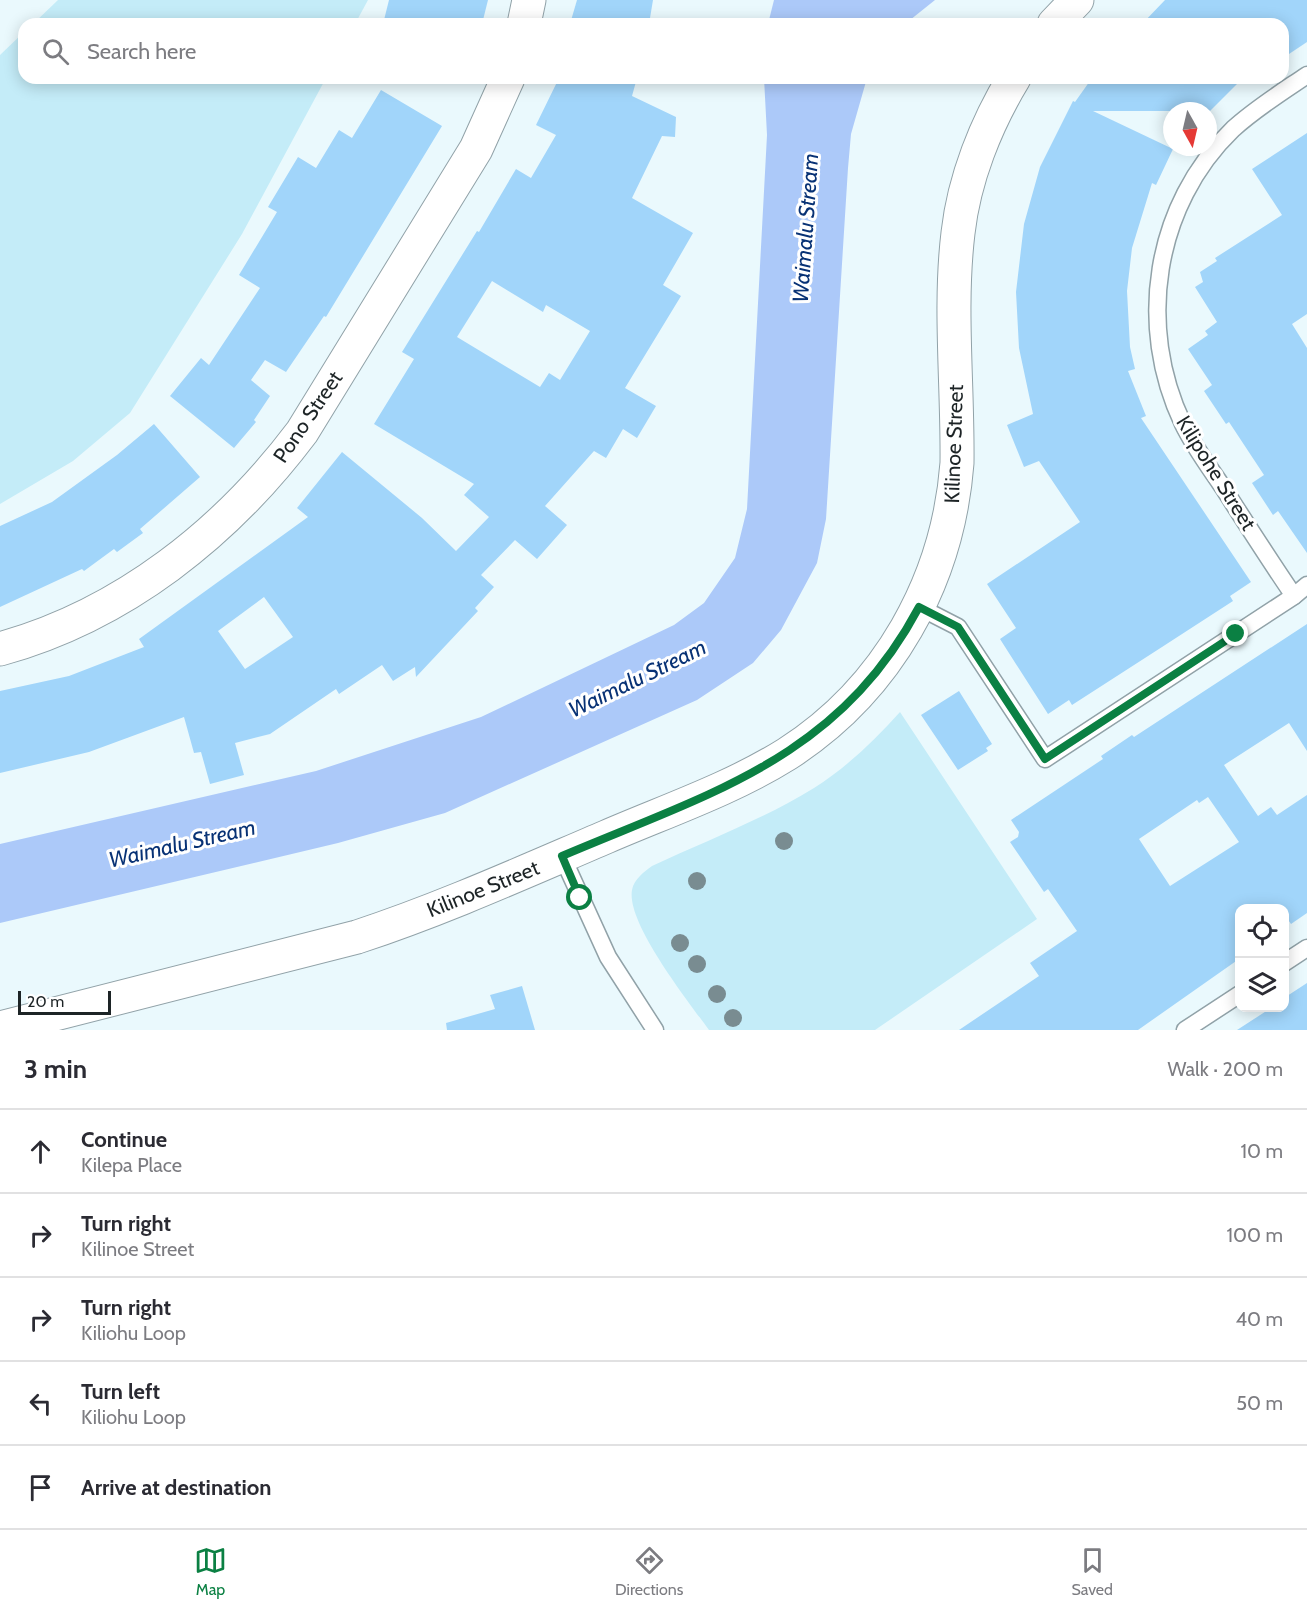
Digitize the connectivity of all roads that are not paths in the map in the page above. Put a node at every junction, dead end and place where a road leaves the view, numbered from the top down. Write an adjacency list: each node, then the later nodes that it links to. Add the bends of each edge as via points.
1 (529, 0): 3 (street)
2 (1077, 0): 4 (street)
3 (525, 18)
4 (1060, 18)
5 (1307, 75): 9 (lane, Kilipohe Street, via 1260,106 1233,130 1192,181 1165,242 1156,315 1166,376 1183,425)
6 (505, 84): 11 (street, Pono Street, via 476,149 302,432 278,464 218,527 149,580 70,624)
7 (1011, 84): 10 (street, Kilinoe Street, via 986,130 958,232 954,494 943,546)
8 (1307, 585): 9 (lane)
9 (1294, 596): 10 (lane, via 1045,759 958,627)
10 (919, 607): 12 (street, Kilinoe Street, via 873,678 848,705 787,754 716,790)
11 (0, 649)
12 (562, 856): 16 (street, Kilinoe Street, via 357,937); 17 (lane, via 609,957)
13 (1307, 948): 14 (lane)
14 (1289, 960)
15 (1235, 997): 18 (lane)
16 (0, 1028)
17 (655, 1030)
18 (1185, 1030)

